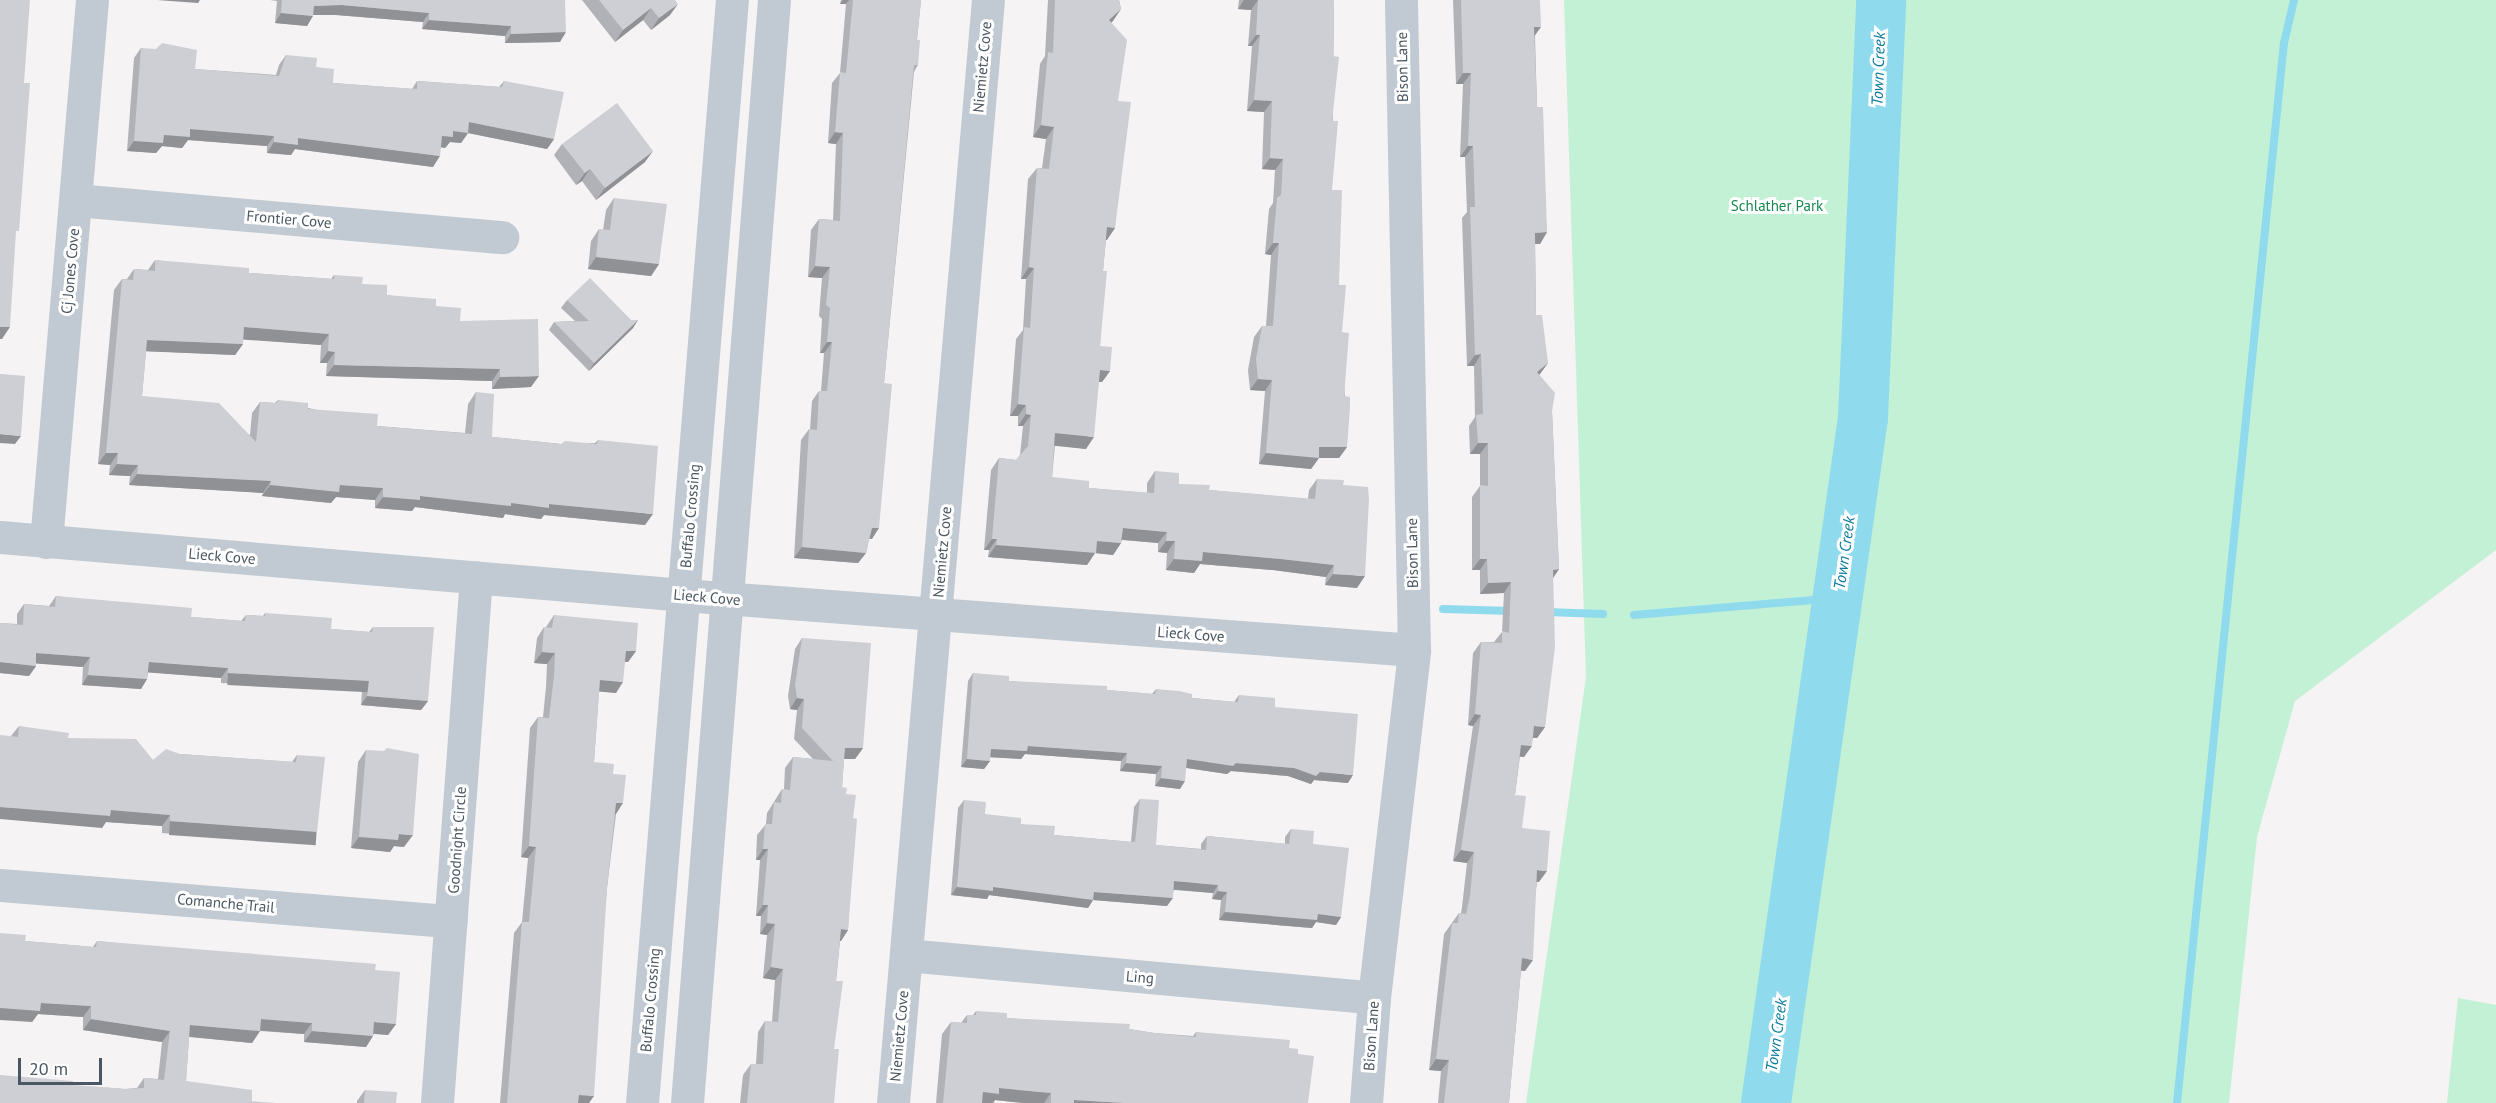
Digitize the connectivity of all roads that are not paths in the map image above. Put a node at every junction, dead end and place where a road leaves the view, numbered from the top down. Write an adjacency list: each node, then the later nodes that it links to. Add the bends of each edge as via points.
1 (92, 0): 6 (street, Cj Jones Cove)
2 (732, 0): 11 (street, Buffalo Crossing)
3 (774, 0): 12 (street)
4 (988, 0): 13 (street, Niemietz Cove)
5 (1401, 0): 14 (street, Bison Lane)
6 (76, 200): 7 (street, Frontier Cove); 9 (street, Cj Jones Cove)
7 (502, 237)
8 (0, 537): 9 (street, Lieck Cove)
9 (46, 542): 10 (street, Lieck Cove)
10 (477, 577): 11 (street, Lieck Cove); 16 (street, Goodnight Circle)
11 (683, 595): 12 (street, Lieck Cove); 20 (street, Buffalo Crossing)
12 (727, 599): 13 (street, Lieck Cove); 21 (street)
13 (937, 615): 14 (street, Lieck Cove); 17 (street, Niemietz Cove)
14 (1414, 651): 18 (street, Bison Lane)
15 (0, 885): 16 (street, Comanche Trail)
16 (451, 921): 19 (street, Goodnight Circle)
17 (906, 955): 18 (street, Ling); 22 (street, Niemietz Cove)
18 (1374, 998): 23 (street, Bison Lane)
19 (437, 1103)
20 (642, 1103)
21 (687, 1103)
22 (893, 1103)
23 (1366, 1103)

